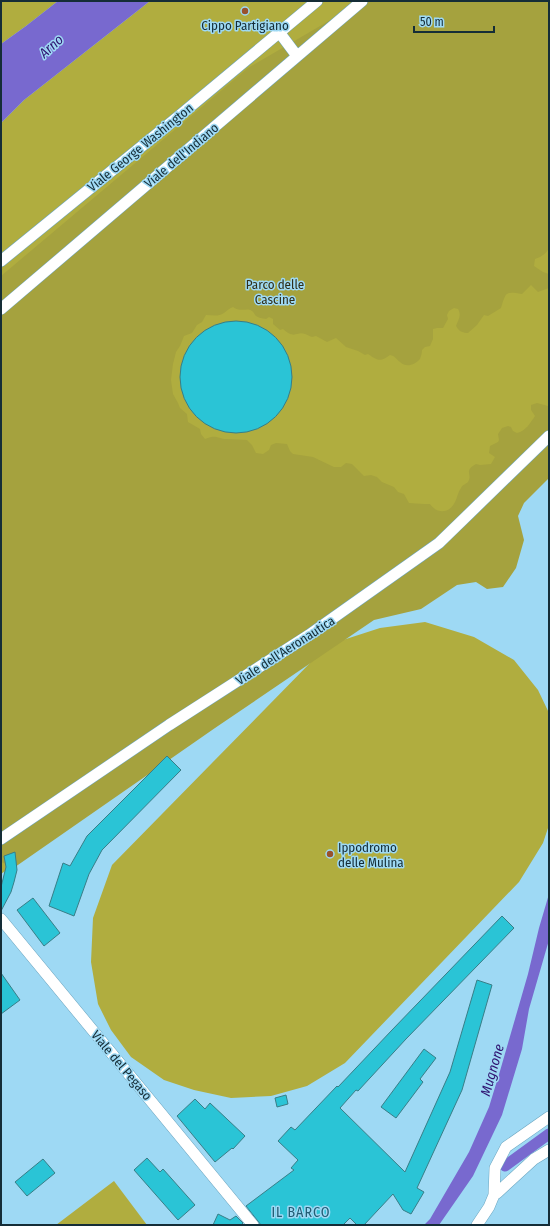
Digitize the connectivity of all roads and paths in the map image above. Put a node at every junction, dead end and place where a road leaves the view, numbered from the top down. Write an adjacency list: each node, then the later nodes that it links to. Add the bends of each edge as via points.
1 (318, 1): 3 (street, Viale George Washington)
2 (362, 1): 4 (street, Viale dell'Indiano)
3 (279, 32): 4 (street); 5 (street, Viale George Washington)
4 (297, 56): 6 (street, Viale dell'Indiano)
5 (1, 261)
6 (1, 309)
7 (549, 436): 8 (street, Viale dell'Aeronautica, via 439,543 309,635 163,729)
8 (1, 839)
9 (1, 919): 13 (street, Viale del Pegaso)
10 (549, 1117): 12 (street, via 506,1147 495,1168)
11 (549, 1150): 12 (street, via 534,1159)
12 (494, 1195): 14 (street)
13 (253, 1225)
14 (477, 1225)

